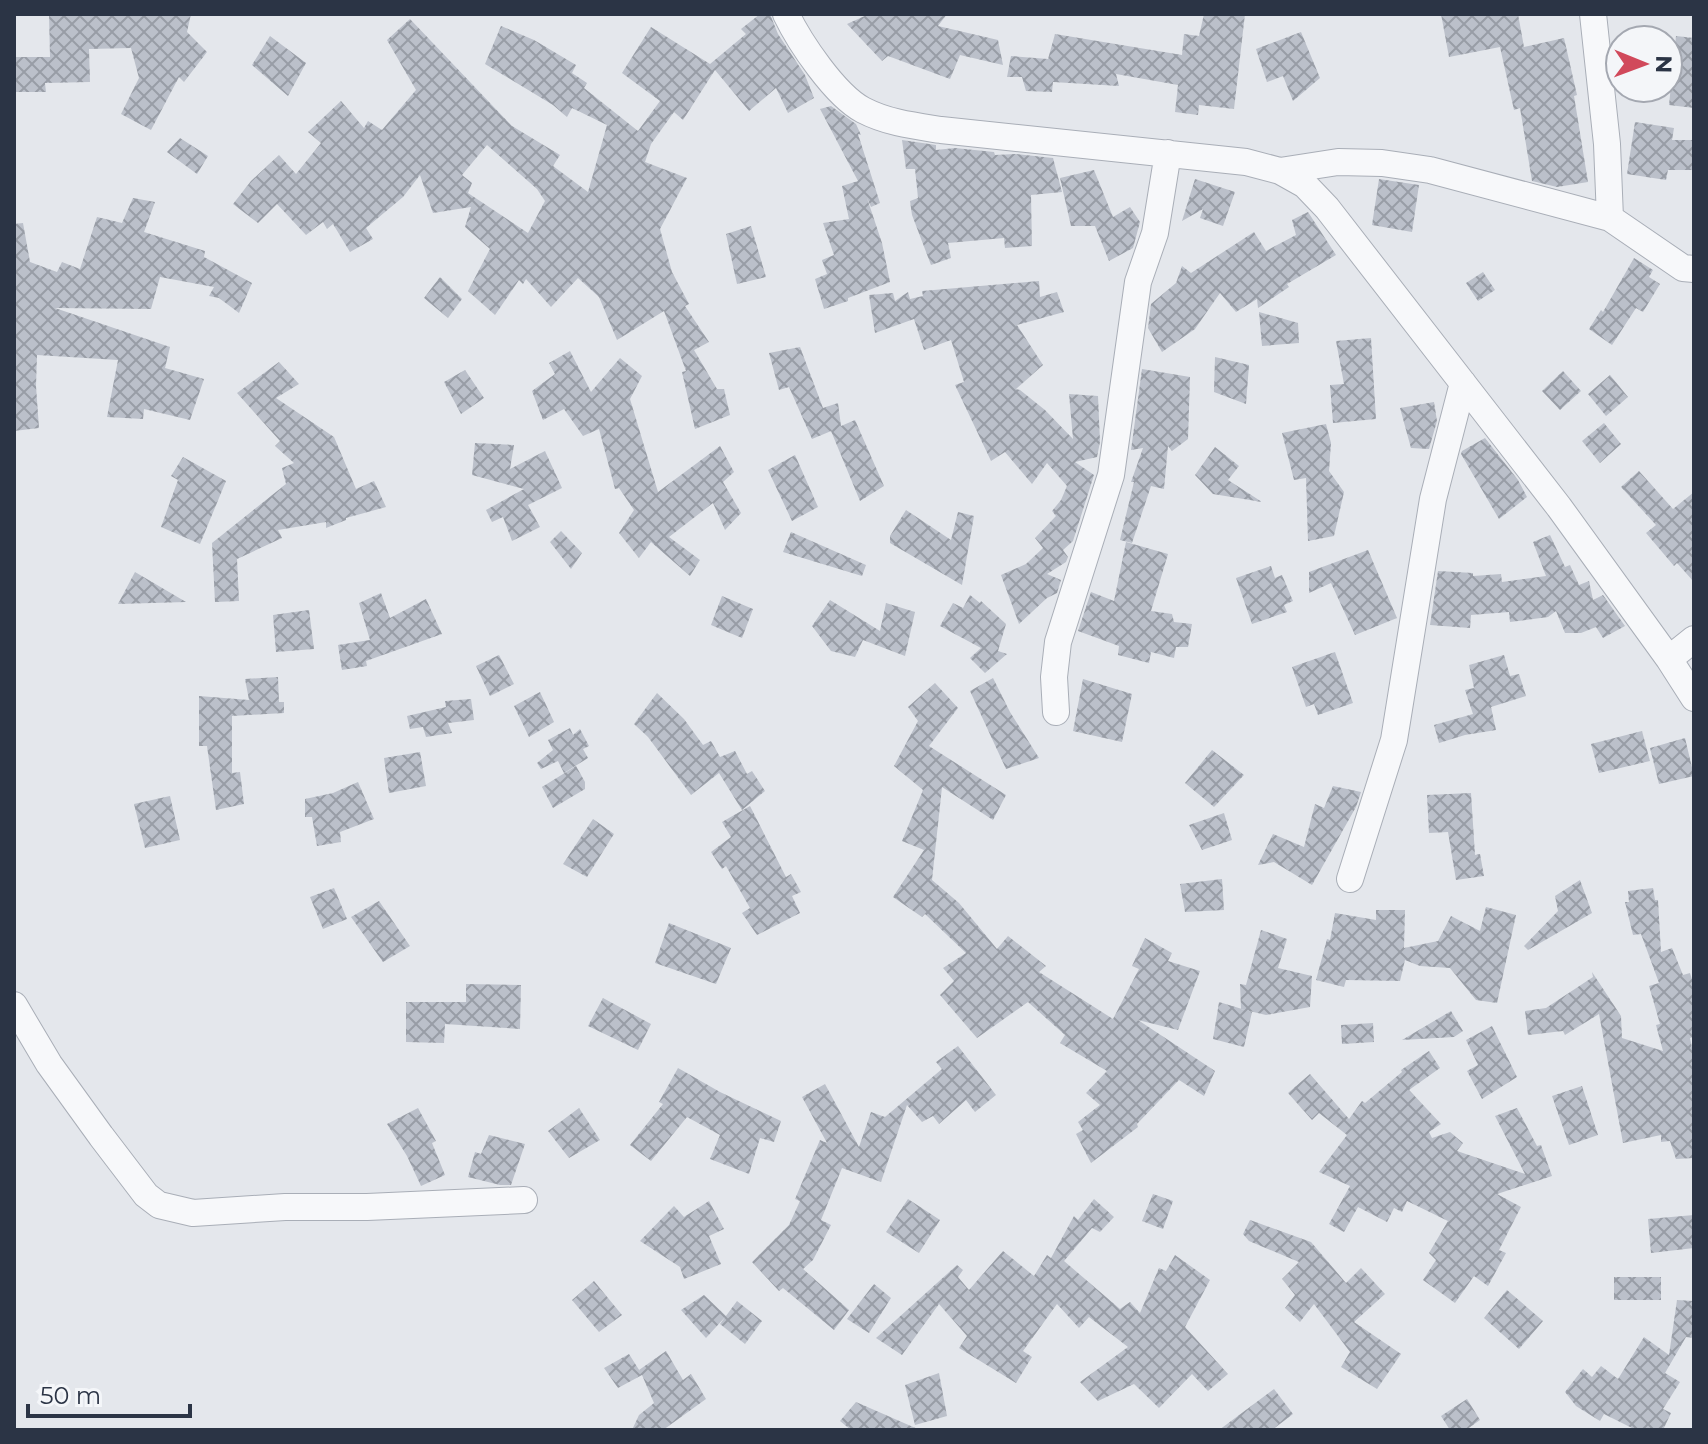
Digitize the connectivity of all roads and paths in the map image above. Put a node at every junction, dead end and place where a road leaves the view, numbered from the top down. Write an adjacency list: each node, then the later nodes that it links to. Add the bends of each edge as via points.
1 (786, 14): 3 (street, via 838,89 861,109 895,123)
2 (1593, 14): 5 (street)
3 (1168, 153): 4 (street); 11 (street, via 1155,233 1138,282 1111,475 1058,642)
4 (1280, 171): 5 (street, via 1338,162 1382,163 1430,170); 7 (street, via 1305,185 1327,208)
5 (1610, 218): 6 (street, via 1683,268)
6 (1694, 269)
7 (1463, 383): 9 (street); 12 (street, via 1433,499 1394,740)
8 (1694, 639): 9 (street)
9 (1669, 659): 10 (street)
10 (1694, 698)
11 (1056, 712)
12 (1350, 879)
13 (14, 1005): 14 (street, via 101,1136 159,1205 193,1213)
14 (524, 1200)

